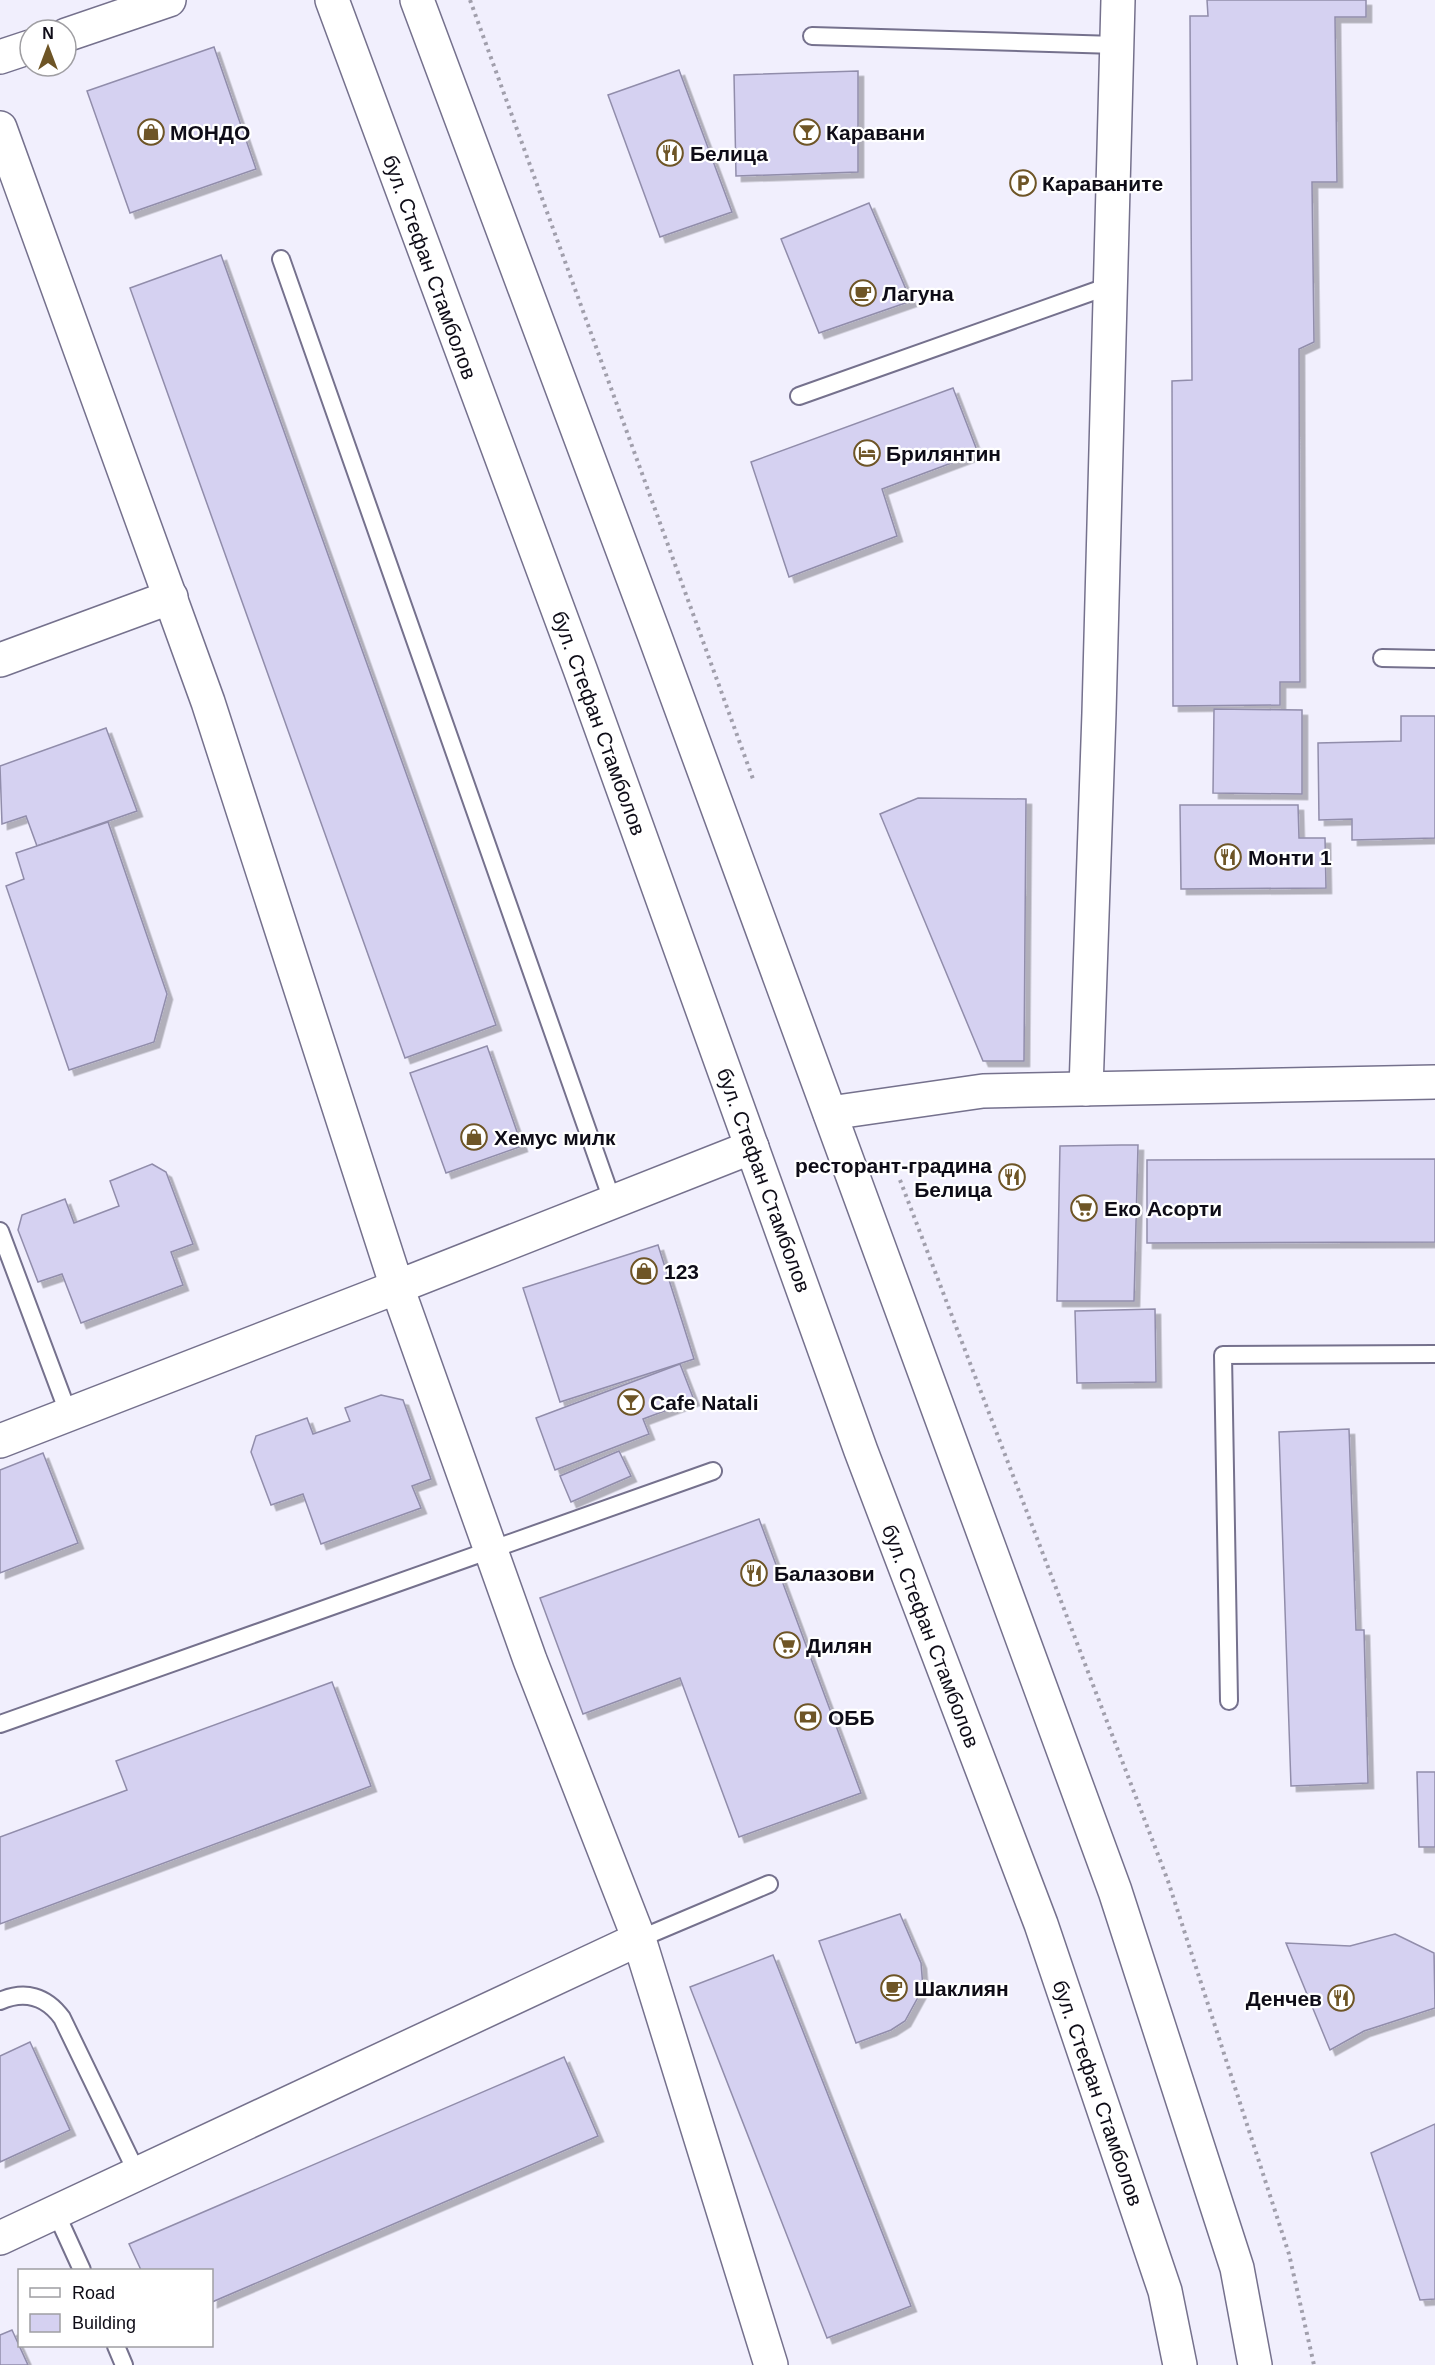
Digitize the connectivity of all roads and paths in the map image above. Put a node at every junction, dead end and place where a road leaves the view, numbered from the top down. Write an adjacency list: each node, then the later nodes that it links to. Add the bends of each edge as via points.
1 (332, 0): 23 (street, бул. Стефан Стамболов)
2 (417, 0): 22 (street)
3 (470, 0): 19 (path)
4 (1118, 0): 8 (street)
5 (164, 1): 6 (street)
6 (78, 31)
7 (812, 36): 8 (lane)
8 (1116, 45): 13 (street)
9 (18, 51): 10 (street)
10 (0, 57)
11 (0, 128): 15 (street)
12 (281, 259): 25 (lane)
13 (1109, 286): 14 (lane); 21 (street)
14 (799, 396)
15 (171, 597): 18 (street); 27 (street)
16 (1383, 658): 17 (lane)
17 (1435, 659)
18 (0, 660)
19 (754, 782)
20 (1435, 1082): 21 (street)
21 (1086, 1089): 22 (street, via 983,1091)
22 (830, 1113): 46 (street, via 1115,1891 1237,2268)
23 (752, 1147): 25 (street); 45 (street, бул. Стефан Стамболов, via 861,1451 1041,1924 1165,2291)
24 (898, 1174): 47 (path, via 1168,1881 1289,2254)
25 (612, 1200): 27 (street)
26 (0, 1232): 29 (lane)
27 (397, 1287): 29 (street); 32 (street)
28 (1435, 1354): 33 (lane, via 1223,1356)
29 (69, 1415): 30 (street)
30 (0, 1442)
31 (713, 1471): 32 (lane)
32 (489, 1550): 34 (lane); 36 (street)
33 (1229, 1701)
34 (0, 1724)
35 (770, 1884): 36 (lane)
36 (639, 1939): 38 (street); 44 (street)
37 (0, 2001): 38 (lane, via 33,1995 62,2018)
38 (138, 2175): 39 (street)
39 (56, 2213): 40 (street); 41 (lane)
40 (0, 2238)
41 (81, 2269)
42 (116, 2347): 43 (lane)
43 (124, 2365)
44 (771, 2365)
45 (1180, 2365)
46 (1256, 2365)
47 (1314, 2365)

